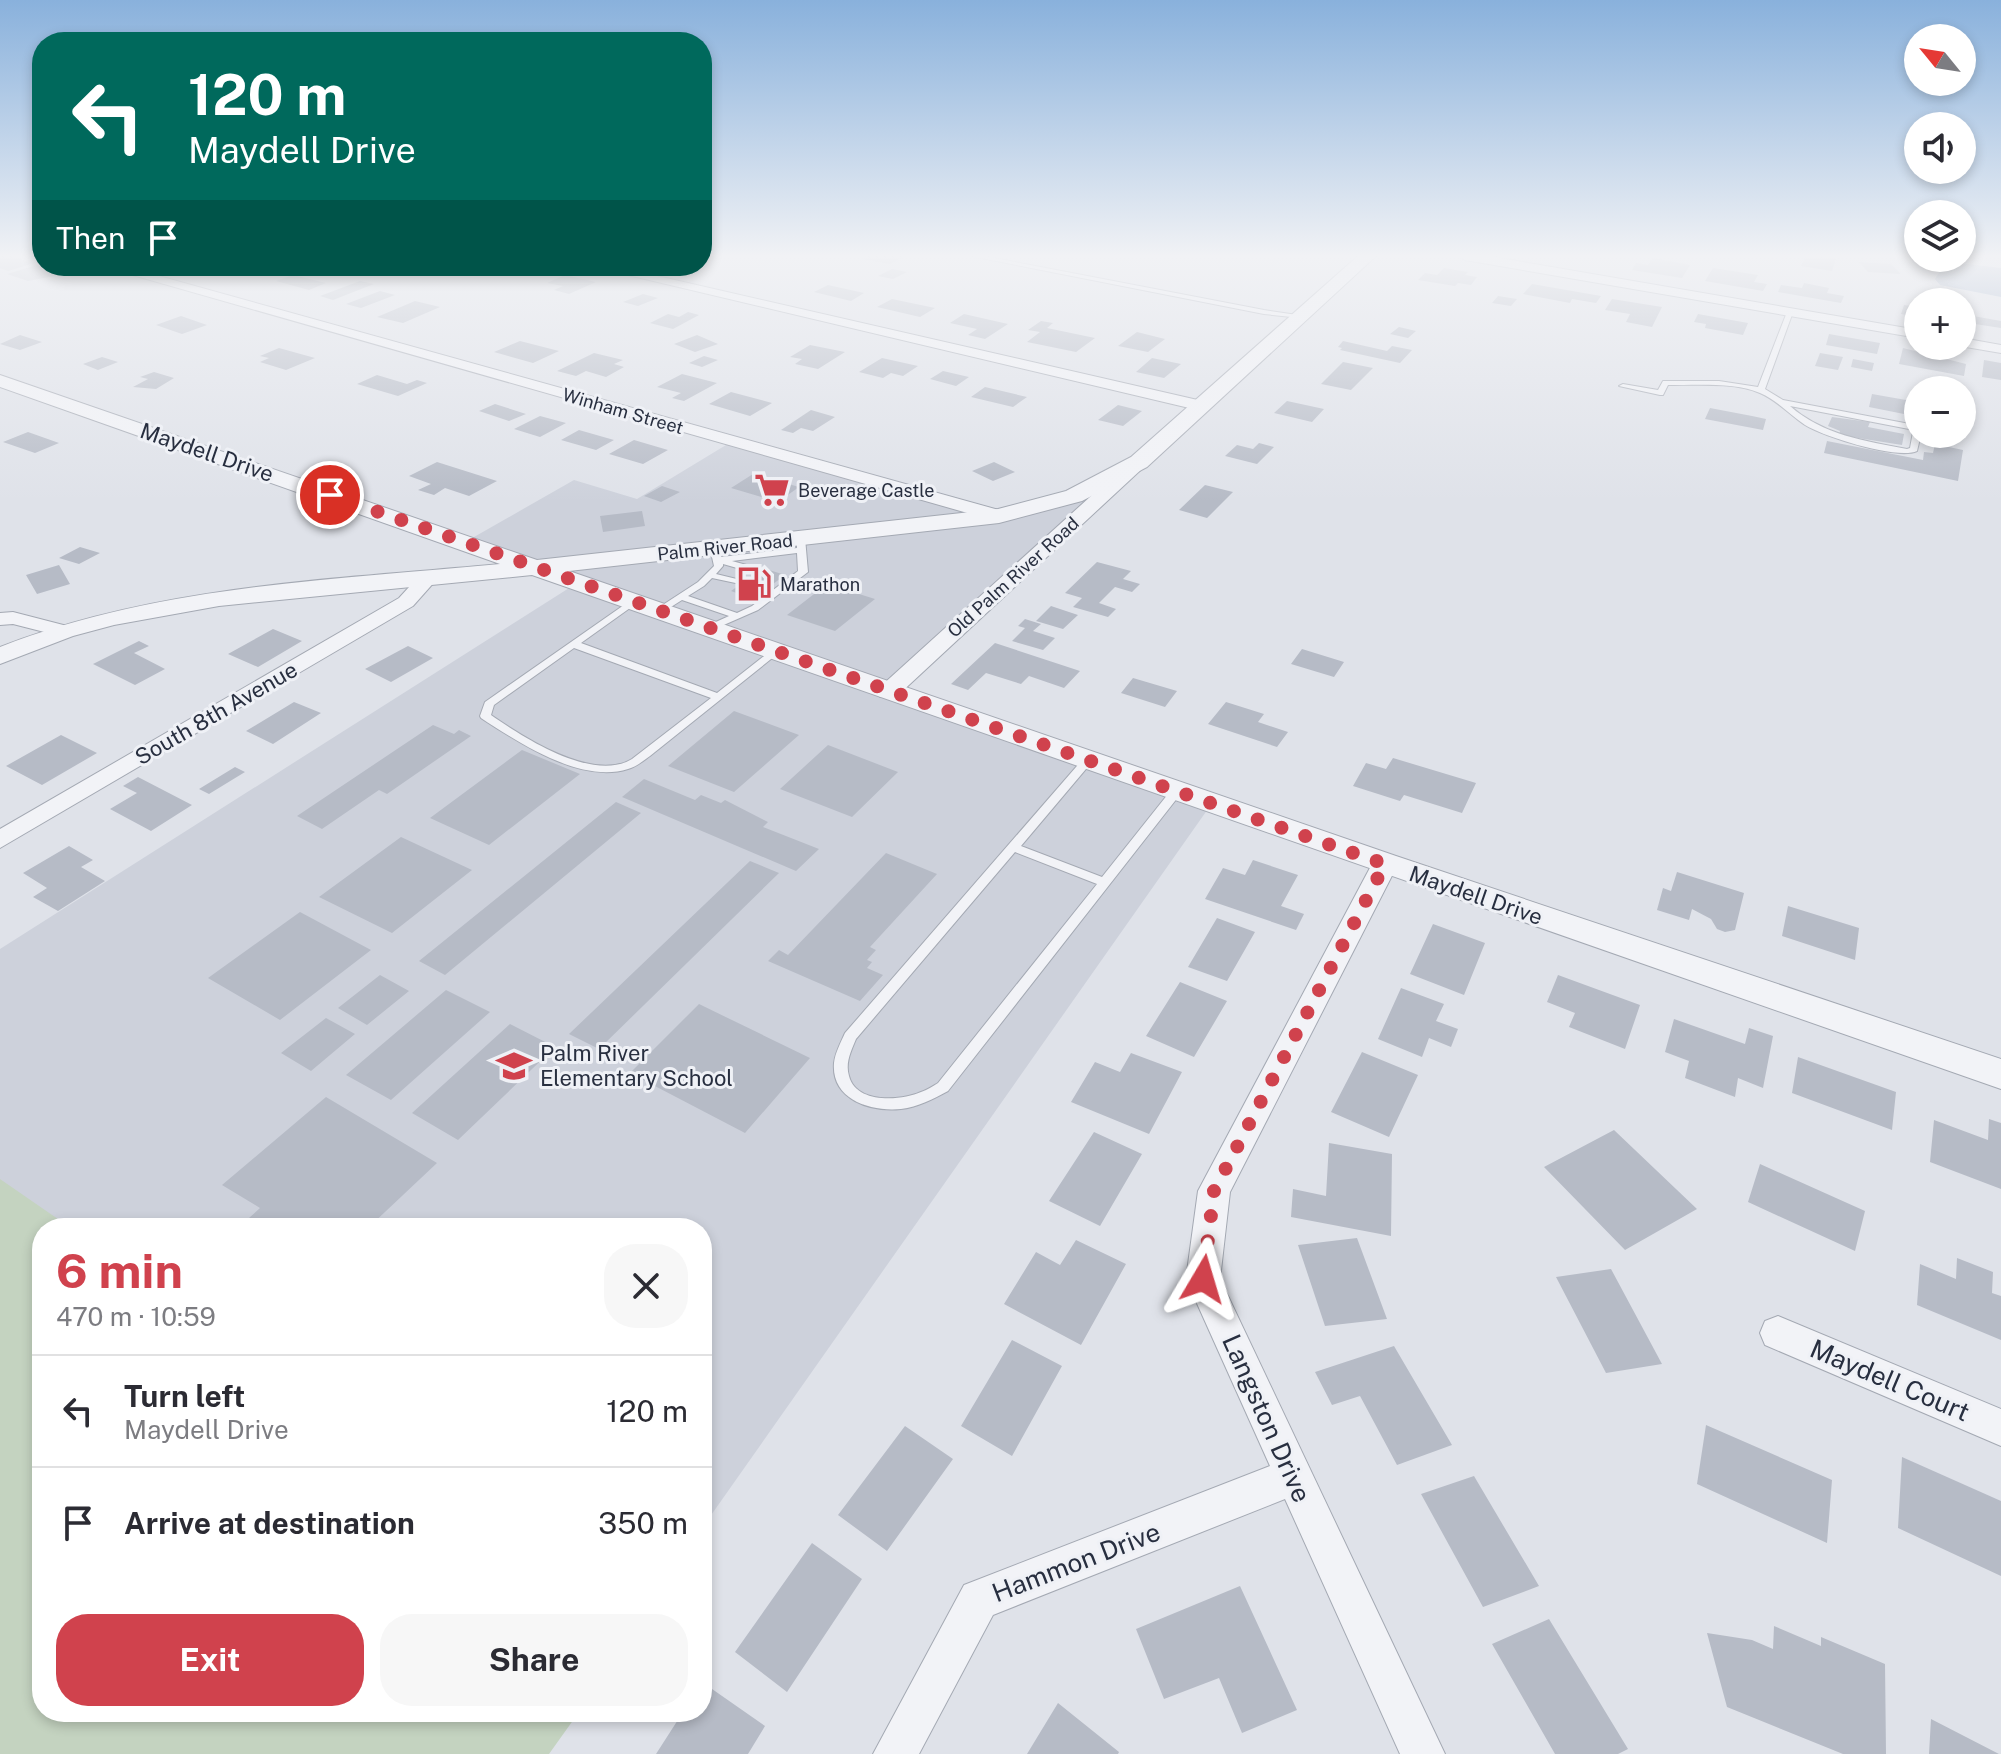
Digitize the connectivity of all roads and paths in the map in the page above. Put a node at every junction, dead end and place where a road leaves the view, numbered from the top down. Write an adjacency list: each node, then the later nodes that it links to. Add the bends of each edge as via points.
1 (368, 338): 13 (street, Winham Street)
2 (908, 338): 11 (street)
3 (1277, 338): 11 (street, Palm River Road)
4 (1780, 338): 9 (lane)
5 (1976, 345): 6 (street)
6 (2001, 349)
7 (0, 381): 16 (street, Maydell Drive)
8 (1623, 386): 9 (lane, via 1660,393 1666,383)
9 (1761, 390): 10 (lane)
10 (1781, 402): 10 (lane, via 1912,427 1917,432 1914,449 1829,436 1799,420)
11 (1202, 406): 12 (street, Palm River Road)
12 (1139, 462): 13 (street, Palm River Road, via 1074,496); 26 (street, Old Palm River Road)
13 (999, 516): 14 (street, Palm River Road)
14 (802, 544): 15 (street, Palm River Road); 21 (lane, via 803,572)
15 (716, 558): 16 (street, Palm River Road); 17 (lane); 17 (lane, via 746,580)
16 (540, 567): 18 (street, Palm River Road); 19 (street, Maydell Drive)
17 (707, 578): 19 (lane)
18 (427, 579): 22 (street, Palm River Road, via 219,599); 30 (street, South 8th Avenue, via 406,602)
19 (659, 603): 21 (street, Maydell Drive); 23 (lane)
20 (0, 619): 22 (street)
21 (724, 622): 24 (street, Maydell Drive)
22 (64, 631): 25 (street, Palm River Road)
23 (573, 644): 27 (lane); 27 (lane, via 489,704 485,716 520,740 595,770 624,767 646,754)
24 (776, 651): 26 (street, Maydell Drive); 27 (lane)
25 (0, 656)
26 (888, 692): 28 (street, Maydell Drive)
27 (718, 697)
28 (1087, 761): 29 (street, Maydell Drive); 31 (lane)
29 (1176, 792): 32 (street, Maydell Drive); 33 (lane)
30 (0, 840)
31 (1013, 847): 33 (lane); 33 (lane, via 850,1037 840,1060 841,1073 864,1100 906,1105 943,1087)
32 (1385, 864): 34 (street, Maydell Drive); 37 (street, Langston Drive, via 1214,1191 1203,1279)
33 (1105, 883)
34 (2001, 1074)
35 (1778, 1333): 36 (street, Maydell Court)
36 (2001, 1428)
37 (1293, 1477): 38 (street, Hammon Drive, via 979,1600); 39 (street, Langston Drive)
38 (895, 1754)
39 (1423, 1754)

